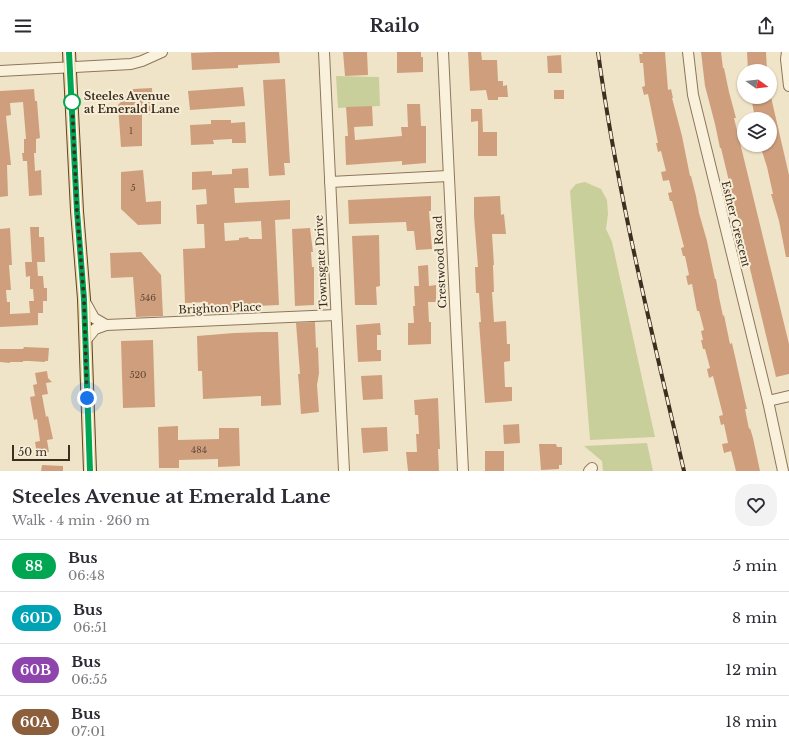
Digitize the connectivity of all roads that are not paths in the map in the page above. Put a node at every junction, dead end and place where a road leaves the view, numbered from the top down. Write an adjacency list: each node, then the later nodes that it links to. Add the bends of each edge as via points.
1 (69, 52): 7 (main road)
2 (162, 52): 7 (street, via 131,64)
3 (324, 52): 11 (street, Townsgate Drive)
4 (443, 52): 10 (street, Crestwood Road)
5 (688, 52): 17 (street, Esther Crescent, via 693,95)
6 (787, 52): 9 (street)
7 (70, 67): 8 (street); 12 (main road)
8 (0, 71)
9 (789, 86)
10 (448, 176): 11 (street); 20 (street, Crestwood Road)
11 (330, 182): 13 (street, Townsgate Drive)
12 (84, 299): 14 (street, via 94,318); 15 (main road)
13 (336, 315): 14 (street, Brighton Place); 19 (street, Townsgate Drive)
14 (106, 325): 15 (street, via 95,329)
15 (86, 340): 18 (main road)
16 (789, 396): 17 (street)
17 (768, 400): 21 (street, Esther Crescent)
18 (90, 471)
19 (344, 471)
20 (462, 471)
21 (783, 471)

